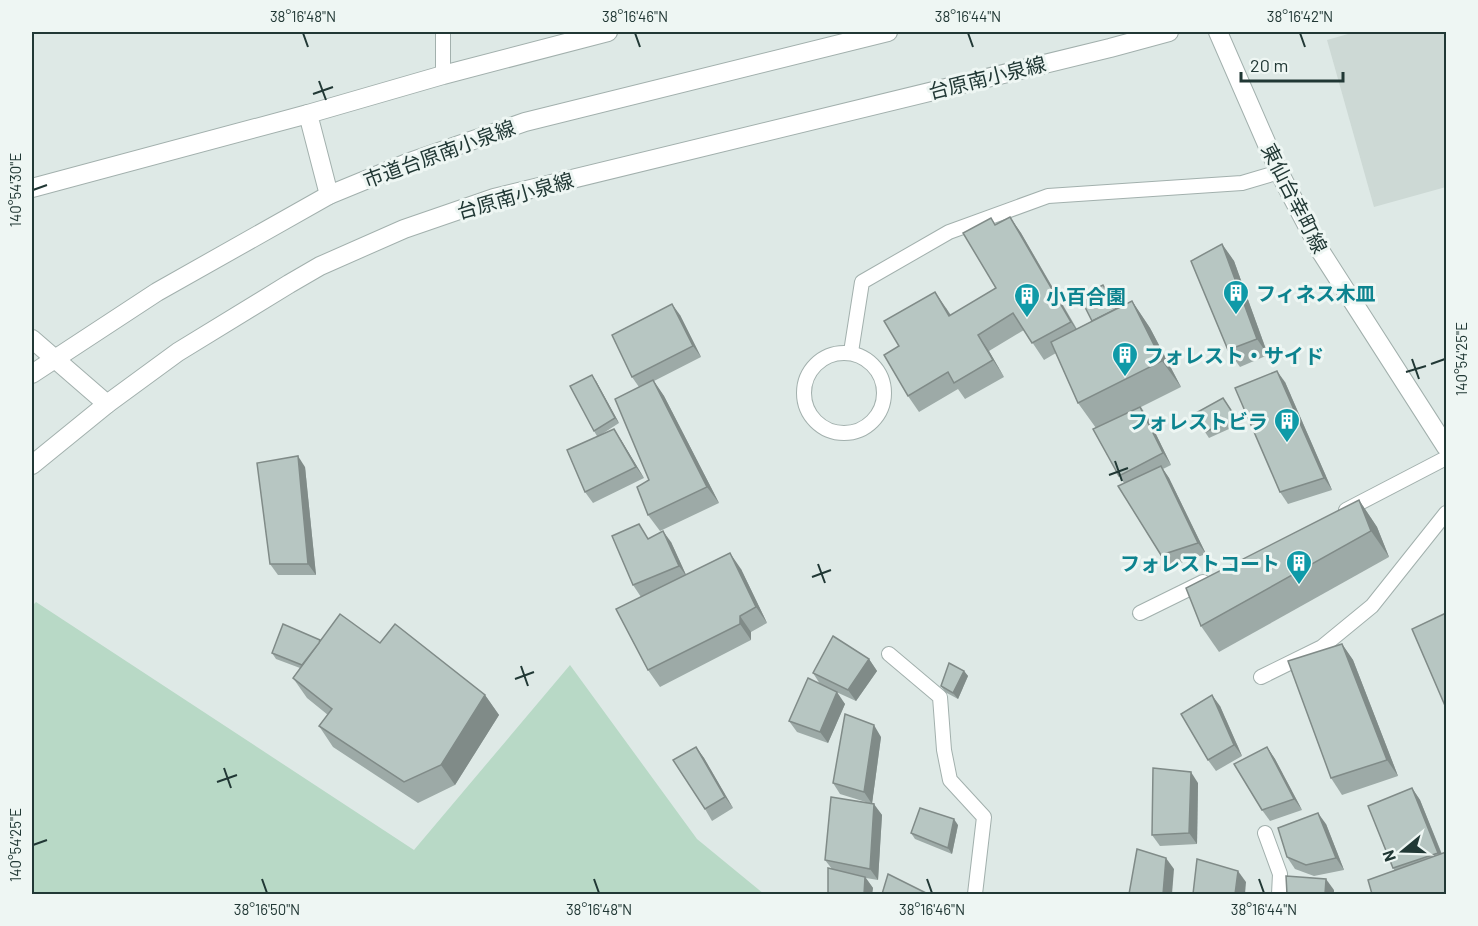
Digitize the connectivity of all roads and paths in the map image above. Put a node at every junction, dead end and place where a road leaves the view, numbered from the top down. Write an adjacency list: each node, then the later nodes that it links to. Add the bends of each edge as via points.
1 (443, 32): 6 (lane)
2 (608, 32): 6 (street)
3 (888, 32): 10 (street, 市道台原南小泉線, via 525,122 406,163)
4 (1169, 32): 15 (street, 台原南小泉線, via 494,198 320,266 178,352)
5 (1218, 32): 8 (street, 東仙台幸町線)
6 (443, 75): 7 (street)
7 (308, 114): 9 (street); 10 (street)
8 (1279, 171): 12 (lane, via 1242,183 1048,196 949,232 862,282); 16 (street, 東仙台幸町線, via 1321,252)
9 (32, 188)
10 (329, 195): 13 (street, 市道台原南小泉線, via 157,292)
11 (32, 339): 13 (street)
12 (851, 352): 12 (lane, via 824,357 813,366 803,392 812,418 834,432 860,430 871,423 884,401 885,388 874,364)
13 (55, 357): 14 (street, 市道台原南小泉線); 15 (street)
14 (32, 374)
15 (107, 405): 18 (street, 台原南小泉線)
16 (1446, 447)
17 (1446, 458): 20 (lane)
18 (32, 465)
19 (1446, 513): 24 (lane, via 1372,606 1322,647)
20 (1338, 515)
21 (1213, 577): 22 (lane)
22 (1140, 613)
23 (888, 654): 26 (lane, via 940,697 950,780 984,817)
24 (1261, 677)
25 (1265, 833): 27 (lane, via 1280,874)
26 (975, 894)
27 (1279, 894)

